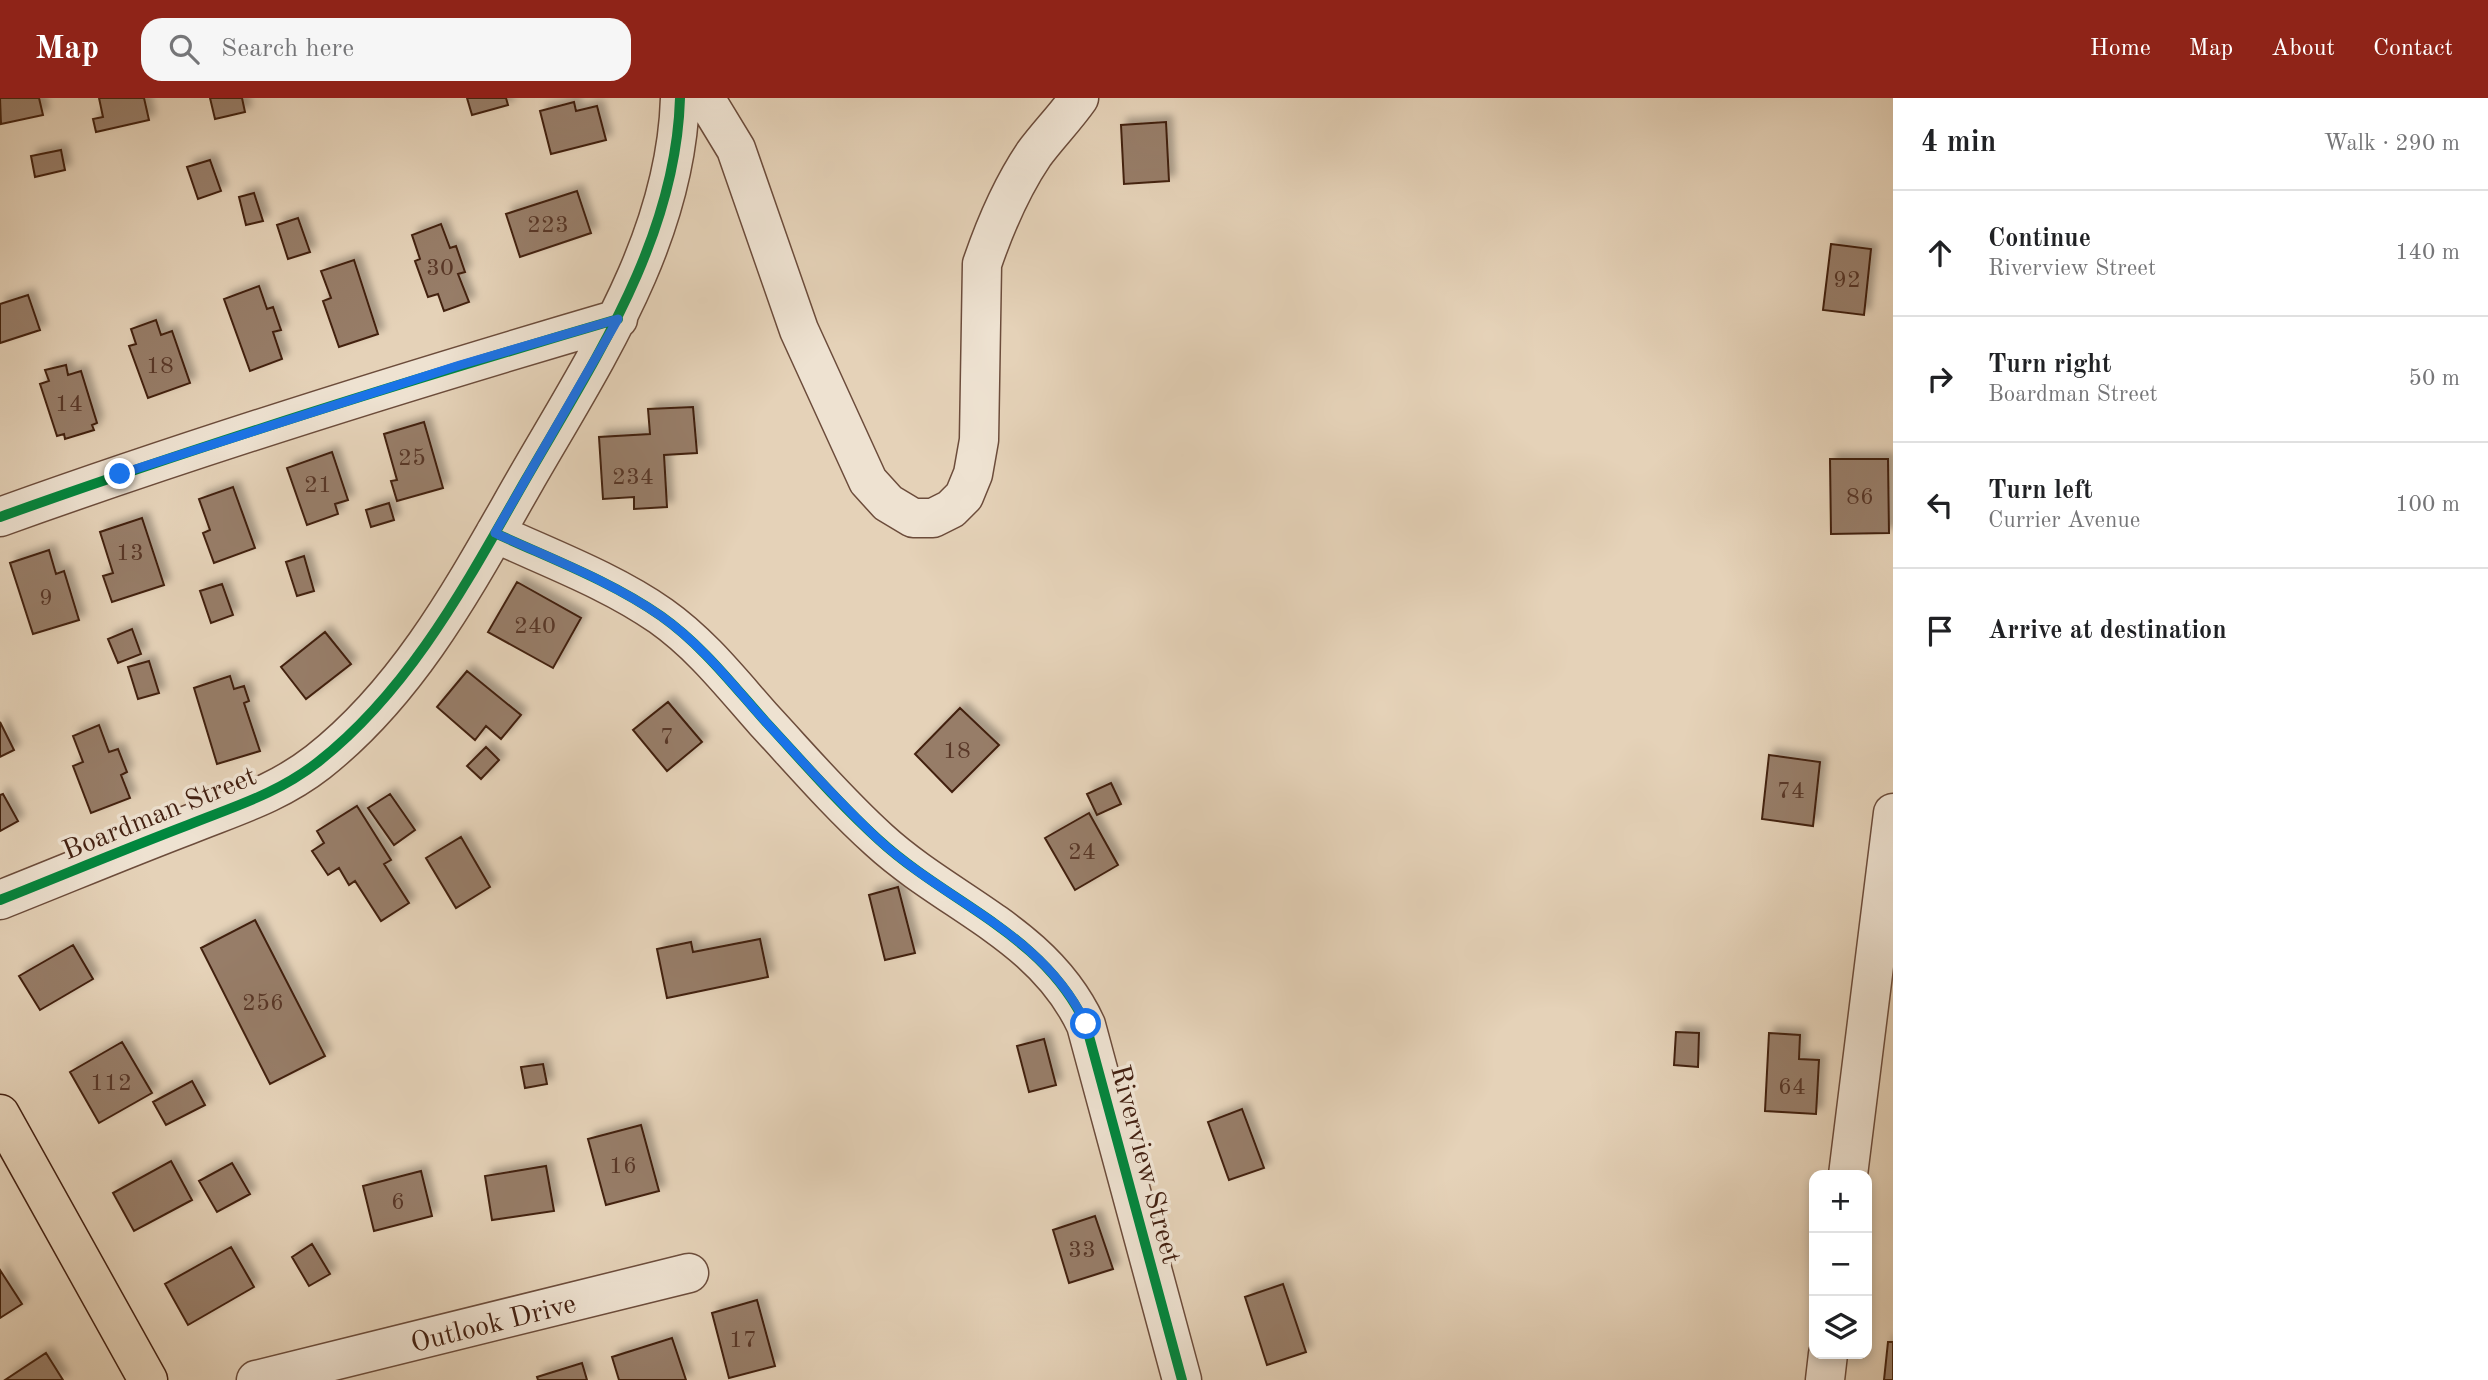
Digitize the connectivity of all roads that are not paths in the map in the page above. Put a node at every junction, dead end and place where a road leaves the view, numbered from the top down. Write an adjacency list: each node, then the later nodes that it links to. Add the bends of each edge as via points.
1 (680, 98): 4 (street, Boardman Street, via 674,159 663,203)
2 (705, 98): 3 (street, via 736,149 799,330 868,481 888,503 912,518 933,518 951,509 964,496 973,474 979,440 982,264 1005,205 1032,158)
3 (1079, 98)
4 (618, 319): 5 (street, via 407,382); 6 (street, Boardman Street)
5 (0, 517)
6 (495, 533): 8 (street, Boardman Street, via 448,614 402,678 370,715 318,762 266,797); 15 (street, Riverview Street, via 660,615 713,660 879,840 934,883 1014,935 1057,976 1086,1024)
7 (1893, 813): 10 (street)
8 (0, 900)
9 (0, 1114): 13 (main road)
10 (1849, 1170)
11 (689, 1273): 14 (street, Outlook Drive)
12 (1827, 1359): 16 (street)
13 (148, 1380)
14 (256, 1380)
15 (1182, 1380)
16 (1825, 1380)

